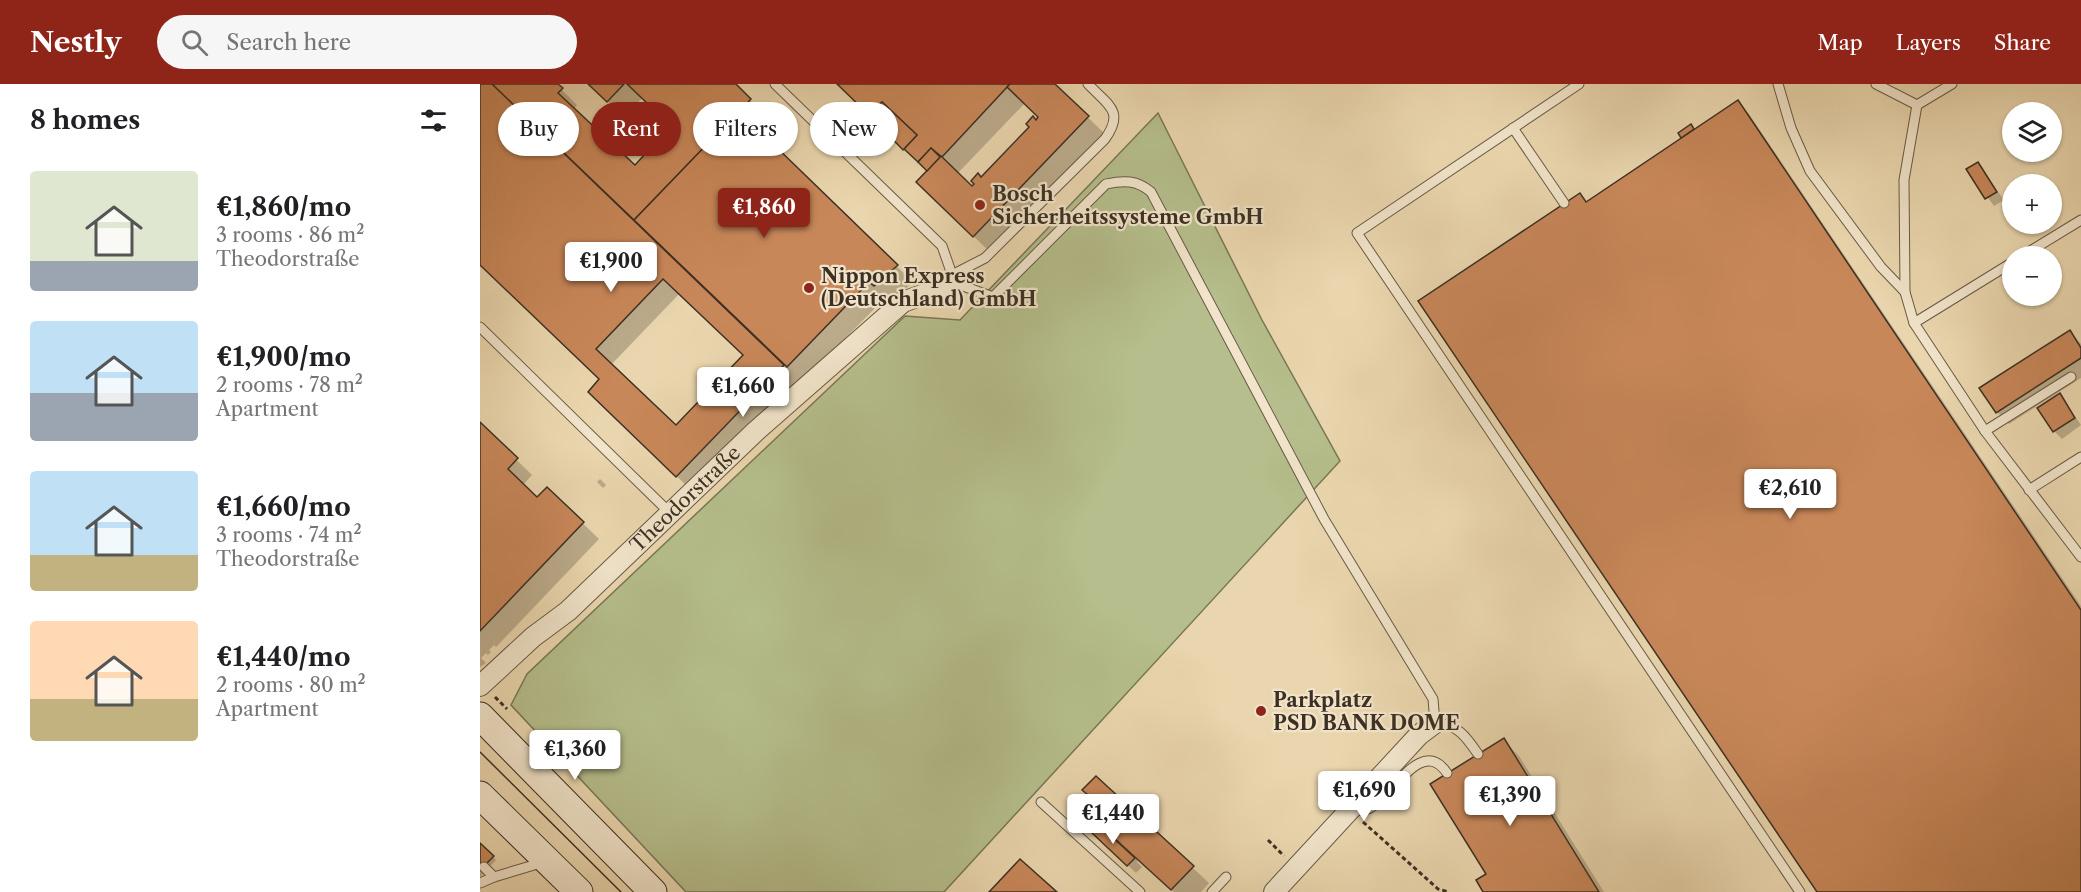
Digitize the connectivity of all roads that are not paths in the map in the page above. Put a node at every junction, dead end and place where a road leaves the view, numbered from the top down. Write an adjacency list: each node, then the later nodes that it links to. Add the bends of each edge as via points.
1 (775, 84): 13 (lane, via 942,246)
2 (1088, 84): 13 (lane, via 1115,114 1115,123 1105,139 985,258)
3 (1579, 84): 8 (lane)
4 (1778, 84): 14 (lane, via 1810,171 1881,267)
5 (1876, 84): 7 (lane)
6 (1952, 84): 7 (lane)
7 (1917, 105): 14 (lane, via 1904,180)
8 (1513, 128): 9 (lane); 41 (lane, via 1357,233)
9 (1564, 203)
10 (2081, 220): 11 (lane)
11 (2038, 246)
12 (2002, 269): 15 (lane)
13 (954, 279): 21 (street, Theodorstraße, via 903,302 756,430); 25 (lane, via 993,297 1106,184 1130,180 1151,192 1324,519 1432,699)
14 (1905, 292): 15 (lane)
15 (1914, 323): 18 (lane)
16 (480, 327): 21 (lane)
17 (2071, 377): 18 (lane)
18 (1984, 431): 20 (lane)
19 (2081, 457): 20 (lane)
20 (2028, 490): 22 (lane)
21 (671, 514): 23 (street, Theodorstraße)
22 (2081, 557)
23 (480, 686)
24 (480, 716): 37 (main road)
25 (1435, 723): 26 (lane, via 1450,724); 30 (street)
26 (1478, 754)
27 (1447, 773): 30 (lane, via 1433,763 1413,766 1368,810)
28 (480, 795): 31 (main road)
29 (1041, 802): 38 (lane)
30 (1349, 810): 40 (street)
31 (548, 861): 33 (lane); 36 (main road)
32 (484, 867): 33 (lane)
33 (494, 877): 35 (lane)
34 (1226, 877): 39 (lane)
35 (480, 883)
36 (579, 892)
37 (653, 892)
38 (1140, 892)
39 (1212, 892)
40 (1274, 892)
41 (1800, 892)

